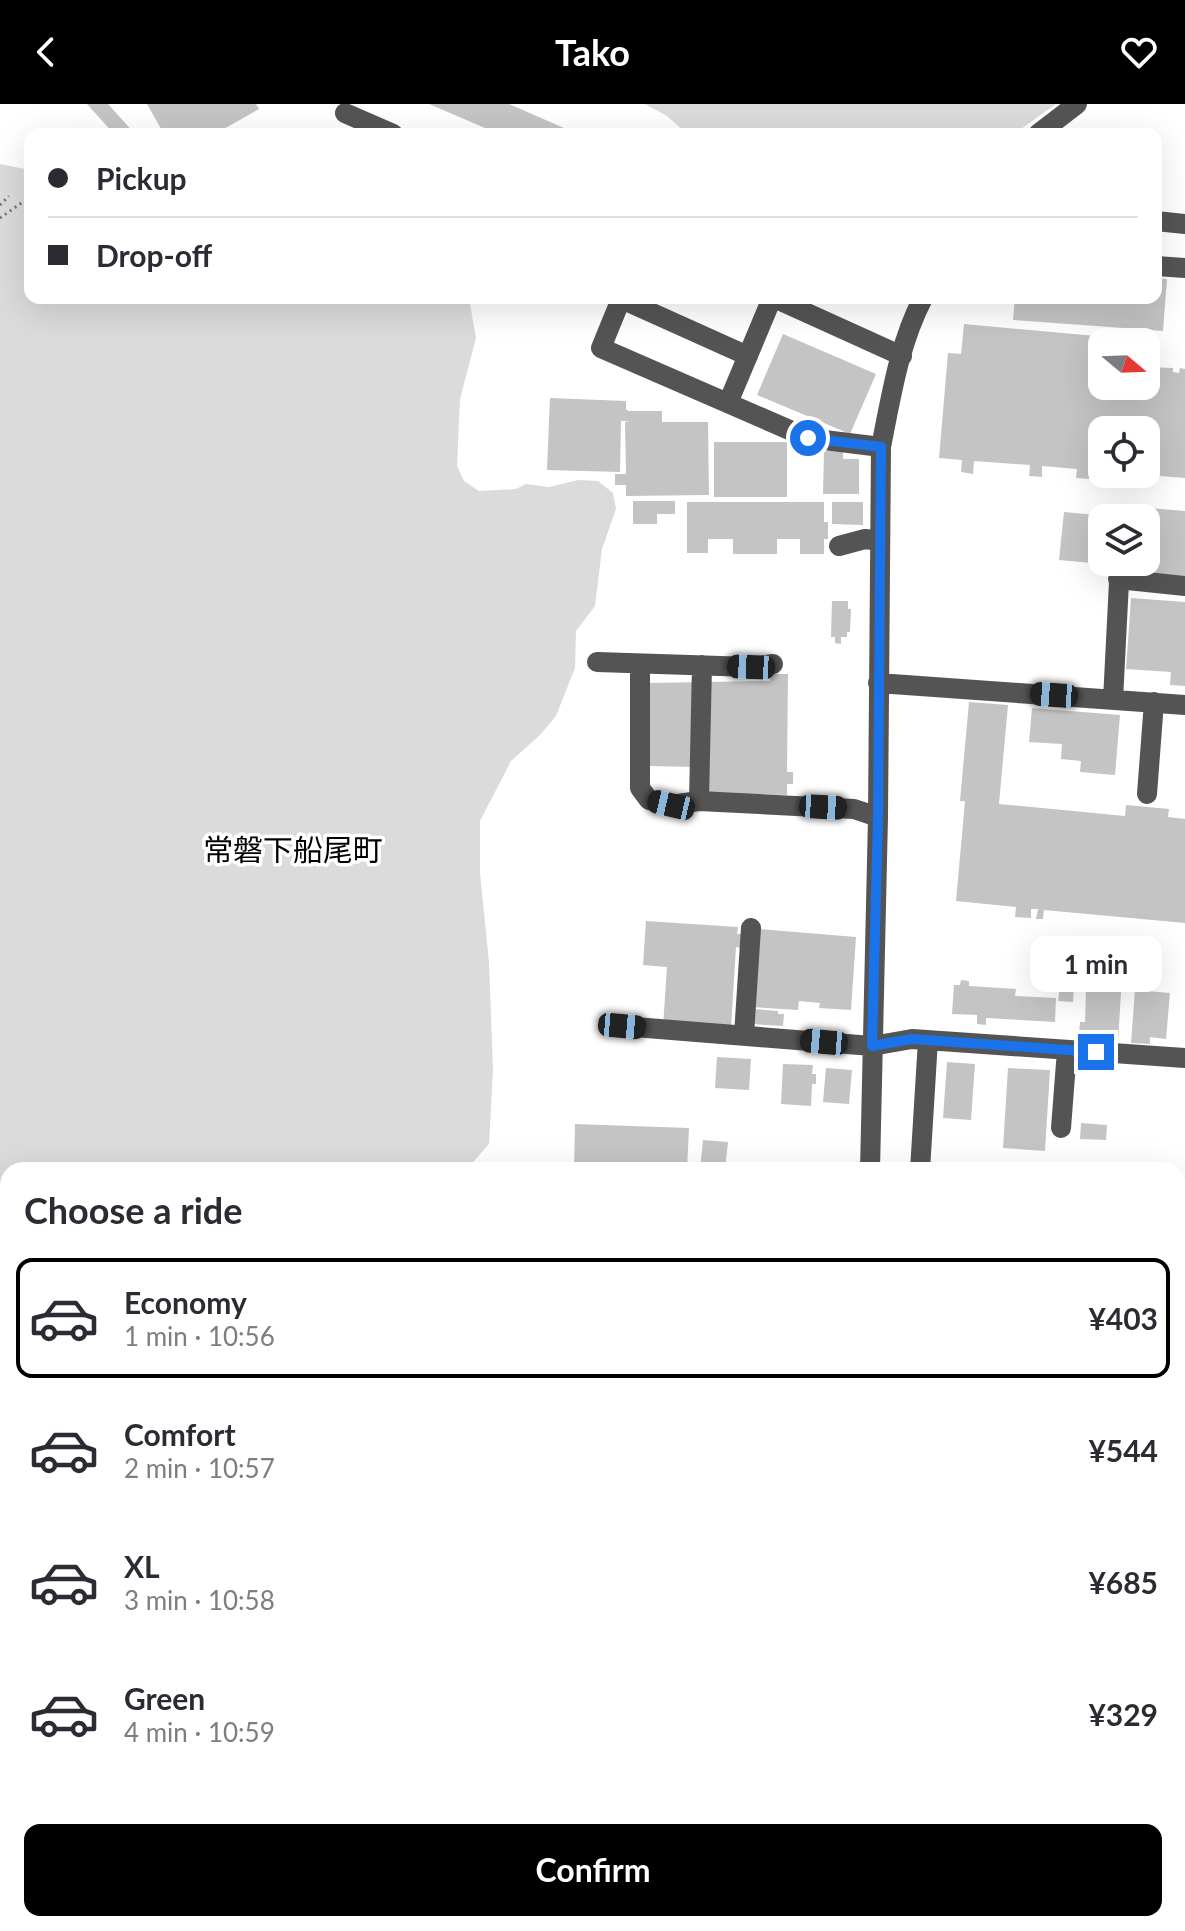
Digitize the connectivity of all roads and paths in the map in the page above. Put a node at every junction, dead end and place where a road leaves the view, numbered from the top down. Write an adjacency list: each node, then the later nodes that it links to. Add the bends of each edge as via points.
1 (1077, 104): 4 (street)
2 (345, 113): 3 (street)
3 (379, 128)
4 (1046, 128)
5 (9, 196): 7 (path)
6 (24, 201): 8 (path)
7 (0, 205)
8 (0, 218)
9 (1162, 222): 10 (street)
10 (1185, 224)
11 (1162, 266): 12 (street)
12 (1185, 268)
13 (618, 304): 20 (street, via 601,348)
14 (633, 304): 18 (street)
15 (770, 304): 18 (street)
16 (786, 304): 19 (street)
17 (920, 304): 19 (street)
18 (748, 356): 20 (street)
19 (902, 356): 21 (street)
20 (728, 403): 21 (street, via 808,438)
21 (881, 447): 22 (street)
22 (880, 541): 23 (street); 31 (street)
23 (839, 546)
24 (1119, 576): 32 (street)
25 (1141, 576): 26 (street)
26 (1185, 586)
27 (597, 662): 28 (street)
28 (640, 664): 30 (street); 36 (street, via 640,788 649,800 671,805)
29 (773, 664): 30 (street)
30 (702, 665): 36 (street)
31 (878, 683): 32 (street); 37 (street)
32 (1113, 700): 33 (street)
33 (1154, 702): 34 (street); 35 (street)
34 (1185, 705)
35 (1147, 794)
36 (699, 801): 37 (street, via 854,809)
37 (878, 817): 42 (street)
38 (751, 928): 40 (street)
39 (622, 1026): 40 (street)
40 (744, 1035): 42 (street)
41 (928, 1040): 42 (street); 43 (street); 47 (street)
42 (872, 1046): 46 (street)
43 (1067, 1050): 44 (street); 45 (street)
44 (1185, 1058)
45 (1061, 1128)
46 (870, 1162)
47 (920, 1162)

